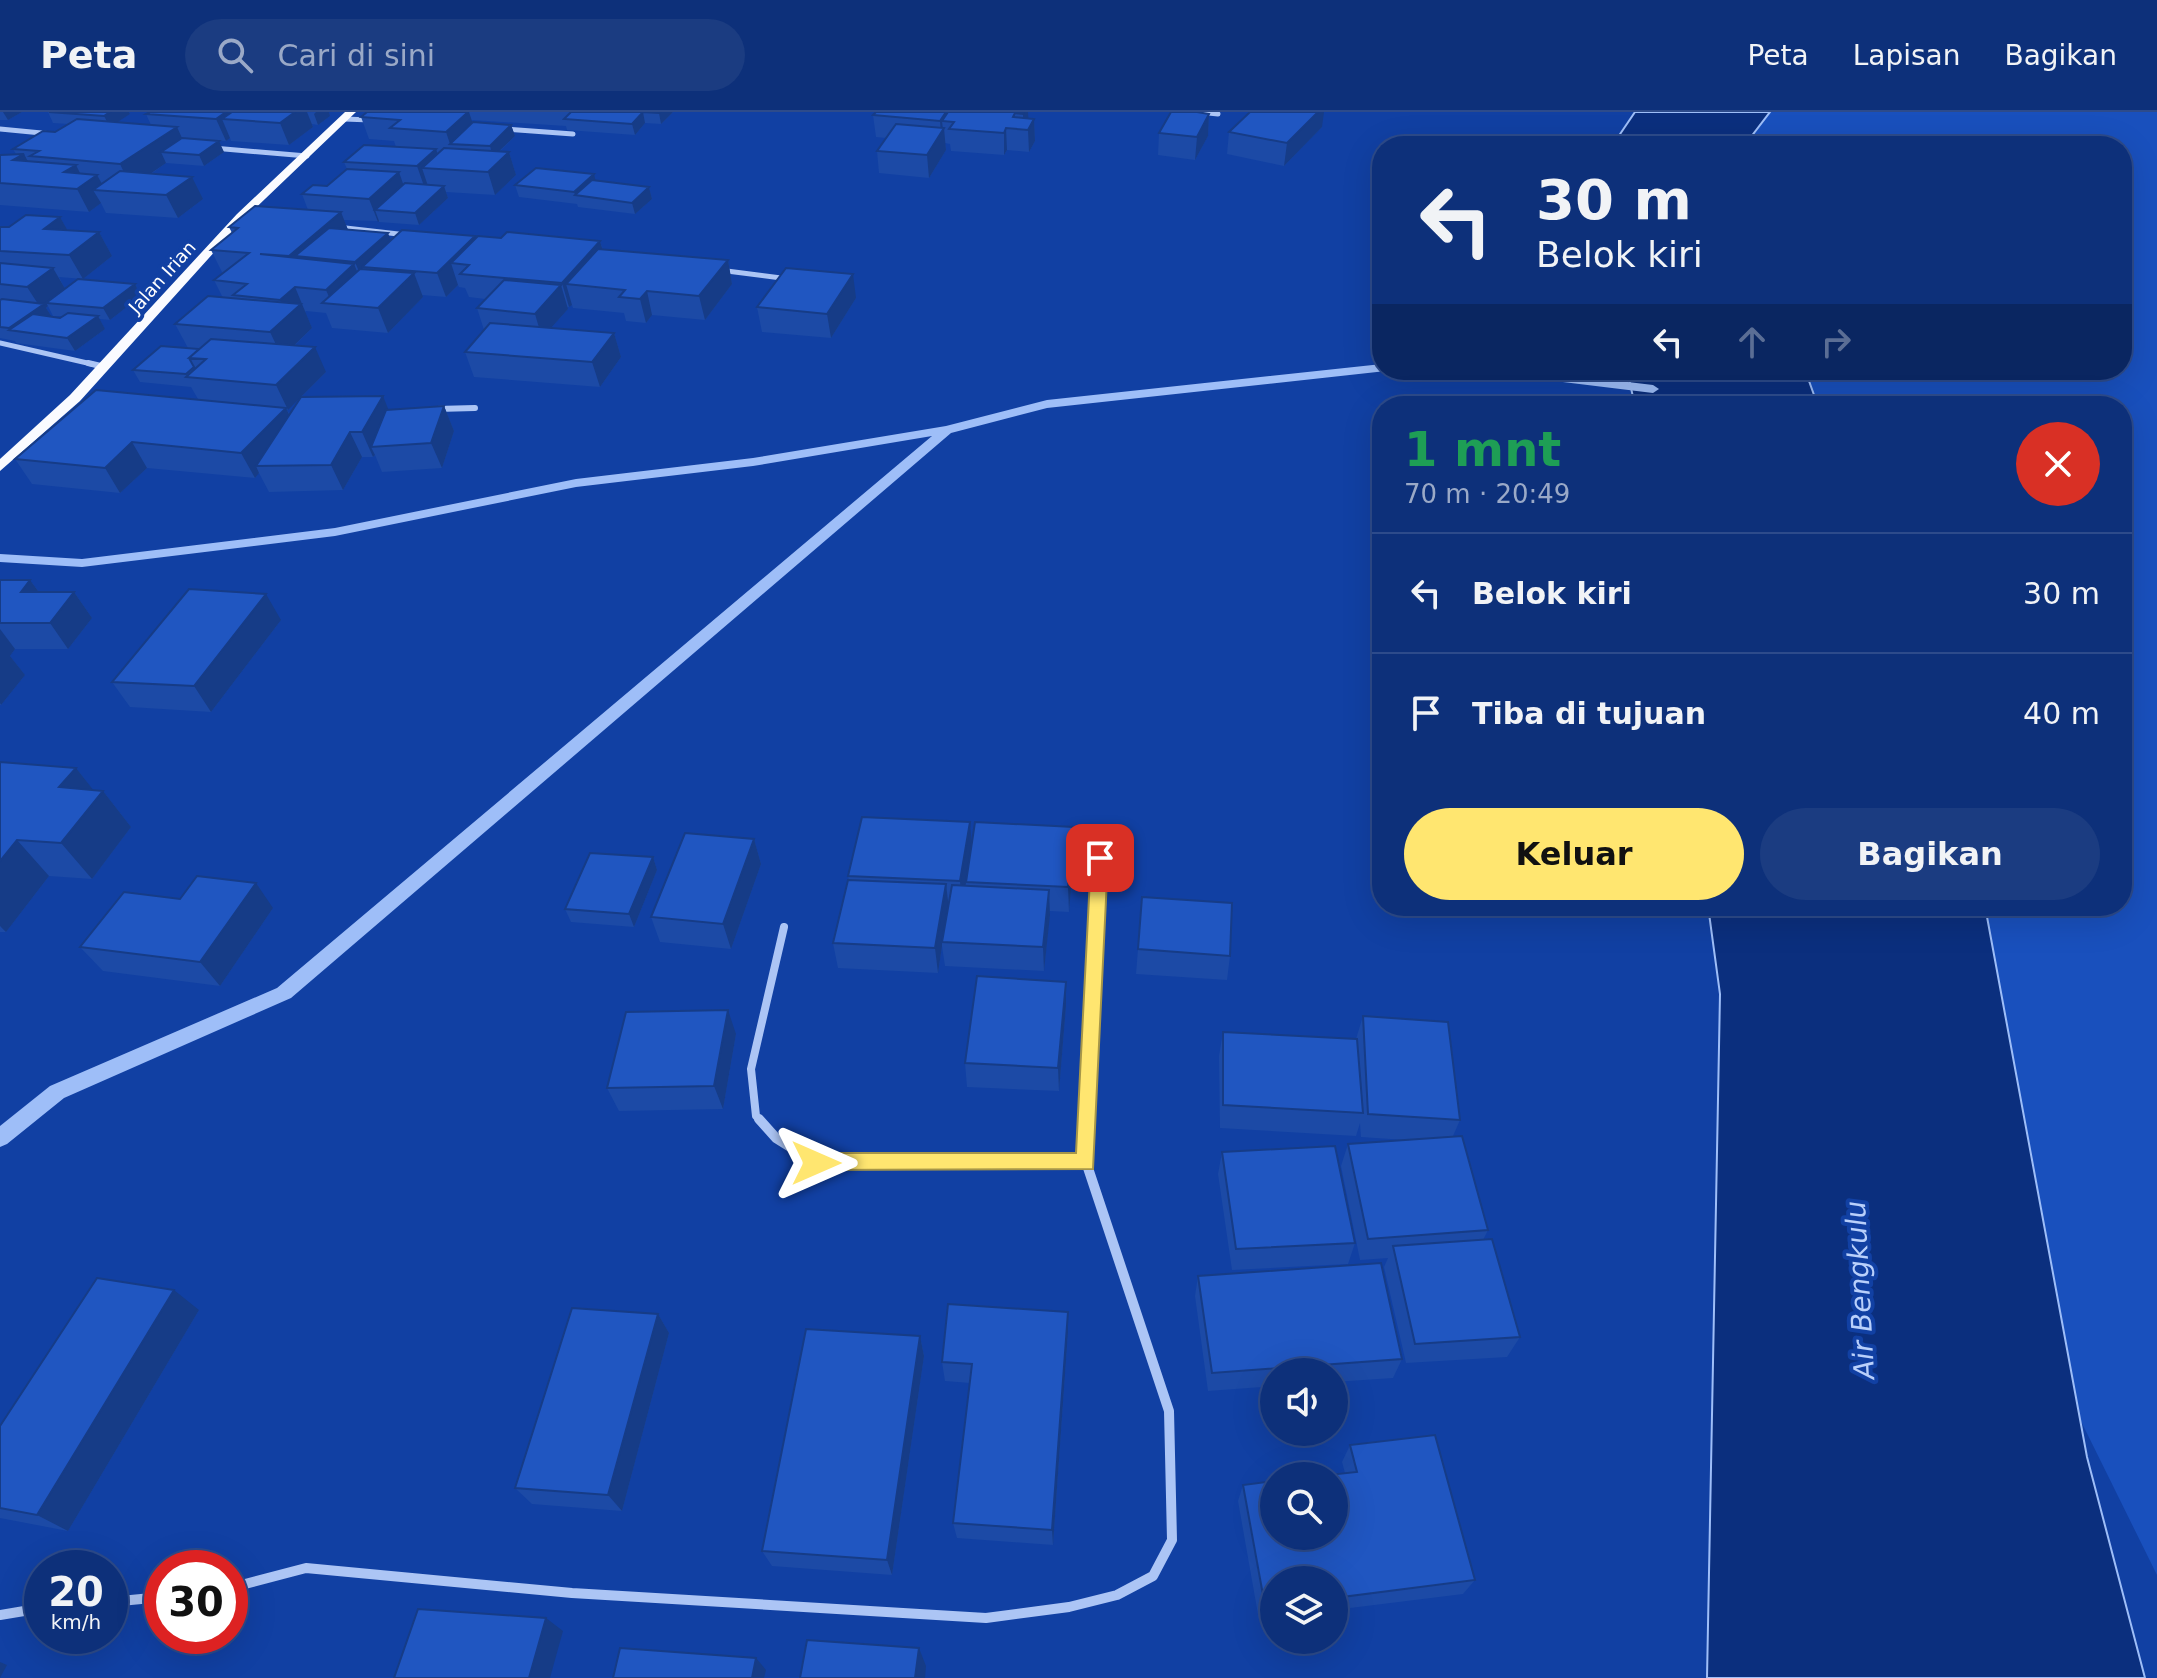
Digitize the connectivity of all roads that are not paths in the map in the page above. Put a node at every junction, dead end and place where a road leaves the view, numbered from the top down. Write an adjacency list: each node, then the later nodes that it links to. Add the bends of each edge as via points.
1 (1199, 112): 2 (street)
2 (1218, 114)
3 (347, 115): 4 (street); 10 (main road, Jalan Irian)
4 (376, 121)
5 (0, 129): 8 (street)
6 (499, 129): 7 (street)
7 (573, 134)
8 (67, 135)
9 (202, 147): 10 (street)
10 (307, 156): 11 (main road, Jalan Irian)
11 (241, 216): 12 (street); 18 (main road, Jalan Irian)
12 (256, 218)
13 (332, 226): 14 (street)
14 (423, 236)
15 (710, 269): 16 (street)
16 (801, 281)
17 (0, 343): 18 (street)
18 (105, 367): 19 (main road, Jalan Irian)
19 (75, 398): 20 (street); 23 (main road, Jalan Irian)
20 (90, 400)
21 (475, 408): 22 (street)
22 (429, 409)
23 (0, 467)
24 (1100, 858): 26 (street)
25 (784, 927): 26 (street, via 751,1069 756,1116 776,1138 816,1163)
26 (1086, 1162): 27 (street, via 1169,1411 1172,1540 1153,1576 1117,1595 986,1618 572,1593 306,1568)
27 (248, 1583)
28 (24, 1611): 29 (street)
29 (0, 1615)

